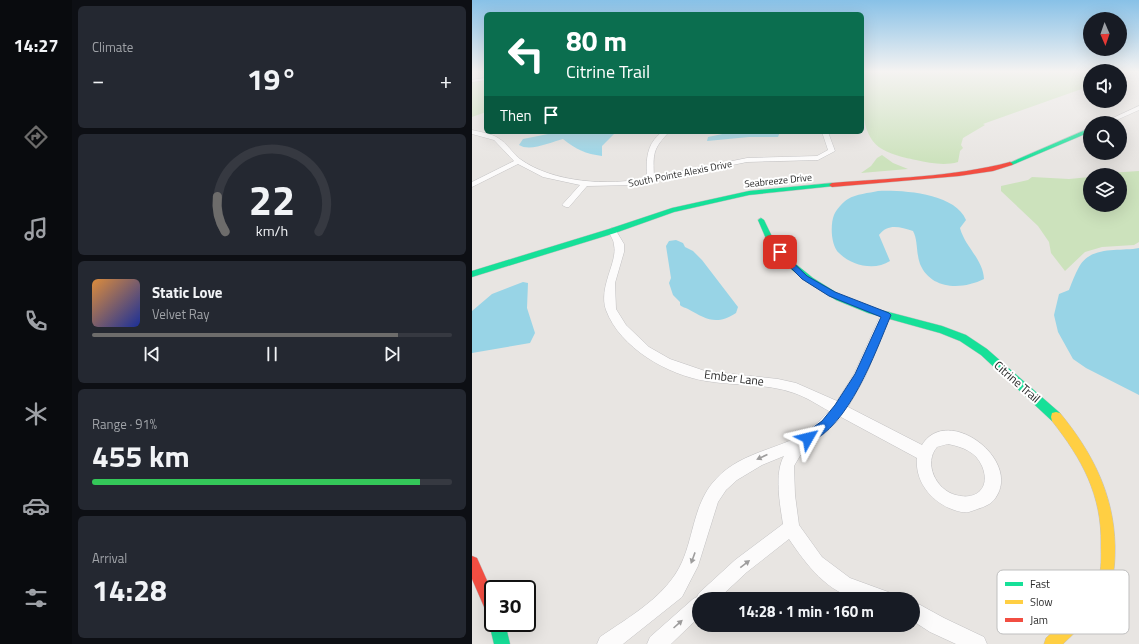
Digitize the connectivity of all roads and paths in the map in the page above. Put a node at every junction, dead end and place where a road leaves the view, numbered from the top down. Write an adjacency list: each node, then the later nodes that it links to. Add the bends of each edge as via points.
1 (1139, 108): 2 (street)
2 (1121, 116)
3 (472, 132): 4 (street, South Pointe Alexis Drive)
4 (483, 132)
5 (1083, 133): 15 (street, Seabreeze Drive, via 1019,161 993,169 749,193 672,210)
6 (487, 134): 9 (street, South Pointe Alexis Drive, via 496,139)
7 (664, 134): 10 (street, via 651,149)
8 (826, 134): 10 (street, South Pointe Alexis Drive, via 832,151 818,158 747,160)
9 (518, 161): 11 (street, South Pointe Alexis Drive, via 546,175); 12 (street)
10 (651, 180): 11 (street, South Pointe Alexis Drive)
11 (585, 184): 13 (street)
12 (472, 185)
13 (566, 205)
14 (761, 220): 17 (street, Citrine Trail, via 772,245 804,278 832,294)
15 (612, 231): 16 (street, Seabreeze Drive); 18 (street, Ember Lane, via 619,244 619,252 610,283 611,309 622,328 645,350 666,363 705,376 796,388)
16 (472, 274)
17 (886, 315): 18 (street, via 859,377); 23 (street, Citrine Trail, via 951,332 973,344 1055,416 1076,441 1095,473 1108,512 1109,546)
18 (839, 409): 19 (street, via 826,424); 20 (street, Ember Lane)
19 (799, 444): 21 (street, via 787,465); 32 (street, one-way to 32, via 768,454 728,477 713,492 694,559 679,586 649,614)
20 (924, 454): 20 (street, via 926,478 943,498 957,504 974,505 988,496 993,481 990,465 978,448 964,440 948,437 932,442)
21 (791, 528): 25 (street, one-way to 21, via 741,566); 26 (street, via 816,563 845,585)
22 (472, 563): 24 (street)
23 (1106, 570)
24 (484, 590)
25 (713, 592)
26 (865, 592)
27 (692, 612): 33 (street, one-way to 27)
28 (920, 614): 34 (street)
29 (499, 632): 31 (street)
30 (1063, 634): 35 (street, Citrine Trail)
31 (502, 644)
32 (607, 644)
33 (657, 644)
34 (977, 644)
35 (1052, 644)

